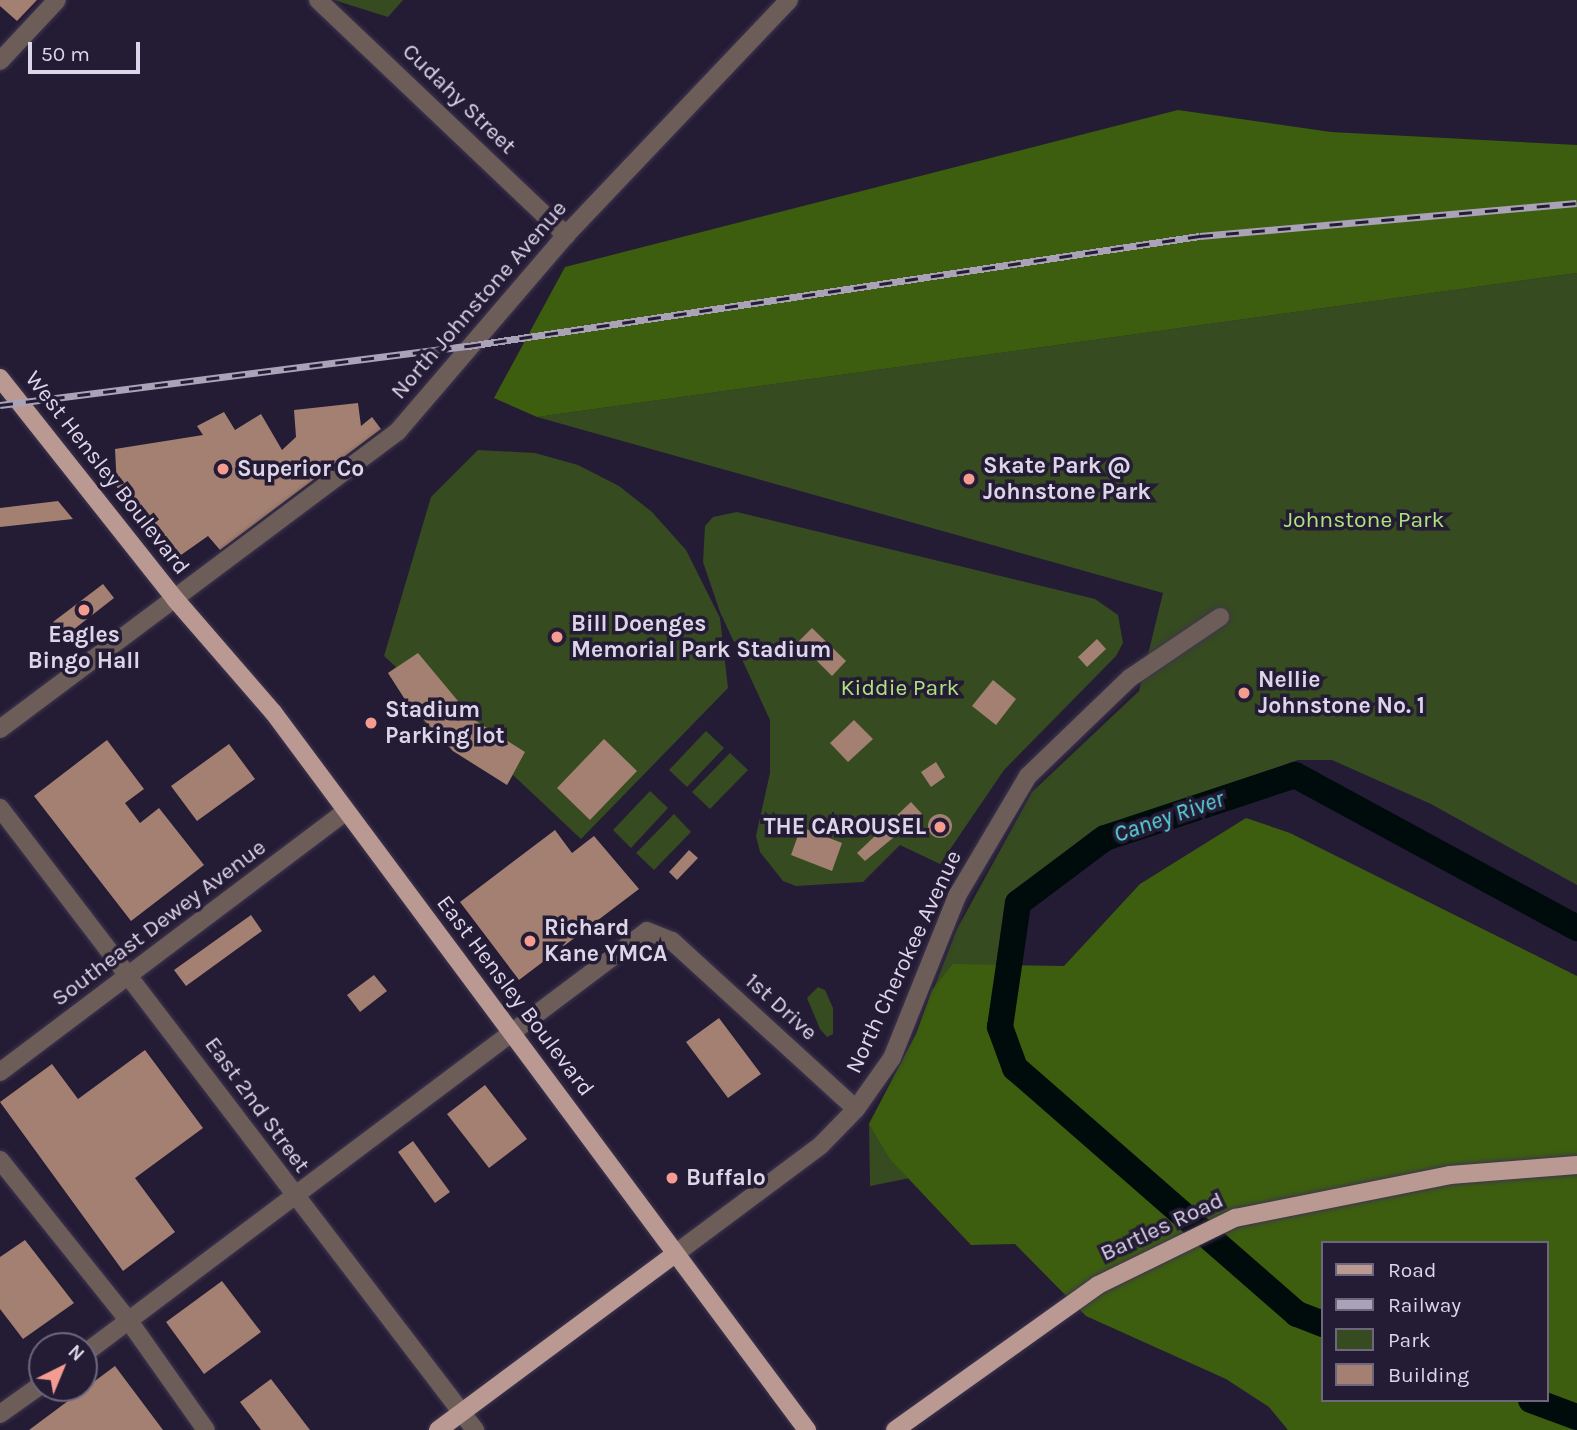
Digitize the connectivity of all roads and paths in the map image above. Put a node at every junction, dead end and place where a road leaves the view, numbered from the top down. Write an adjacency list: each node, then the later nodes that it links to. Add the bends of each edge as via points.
1 (57, 0): 4 (street)
2 (318, 0): 5 (street, Cudahy Street)
3 (789, 0): 5 (street, North Johnstone Avenue)
4 (0, 61)
5 (566, 235): 7 (street, North Johnstone Avenue, via 398,430)
6 (0, 378): 7 (main road, West Hensley Boulevard)
7 (175, 599): 9 (street, North Johnstone Avenue); 11 (main road, East Hensley Boulevard, via 273,712)
8 (1220, 617): 15 (street, North Cherokee Avenue, via 1130,678 1028,776 957,896 892,1058)
9 (0, 729)
10 (0, 808): 12 (street, East 2nd Street)
11 (345, 811): 12 (street, Southeast Dewey Avenue); 13 (main road, East Hensley Boulevard)
12 (132, 976): 14 (street, Southeast Dewey Avenue); 18 (street, East 2nd Street)
13 (511, 1032): 15 (street, 1st Drive, via 647,931 672,941); 18 (street); 19 (main road, East Hensley Boulevard)
14 (0, 1072)
15 (856, 1109): 19 (street, North Cherokee Avenue, via 821,1145)
16 (0, 1160): 20 (street)
17 (1577, 1166): 29 (main road, Bartles Road, via 1450,1175 1235,1218 1109,1279 1016,1340)
18 (293, 1194): 20 (street); 23 (street, East 2nd Street)
19 (675, 1254): 23 (main road); 28 (main road, East Hensley Boulevard)
20 (129, 1321): 21 (street); 25 (street)
21 (98, 1344)
22 (28, 1394): 24 (street)
23 (461, 1412): 26 (main road); 27 (street, East 2nd Street)
24 (0, 1414)
25 (206, 1430)
26 (438, 1430)
27 (475, 1430)
28 (807, 1430)
29 (895, 1430)

